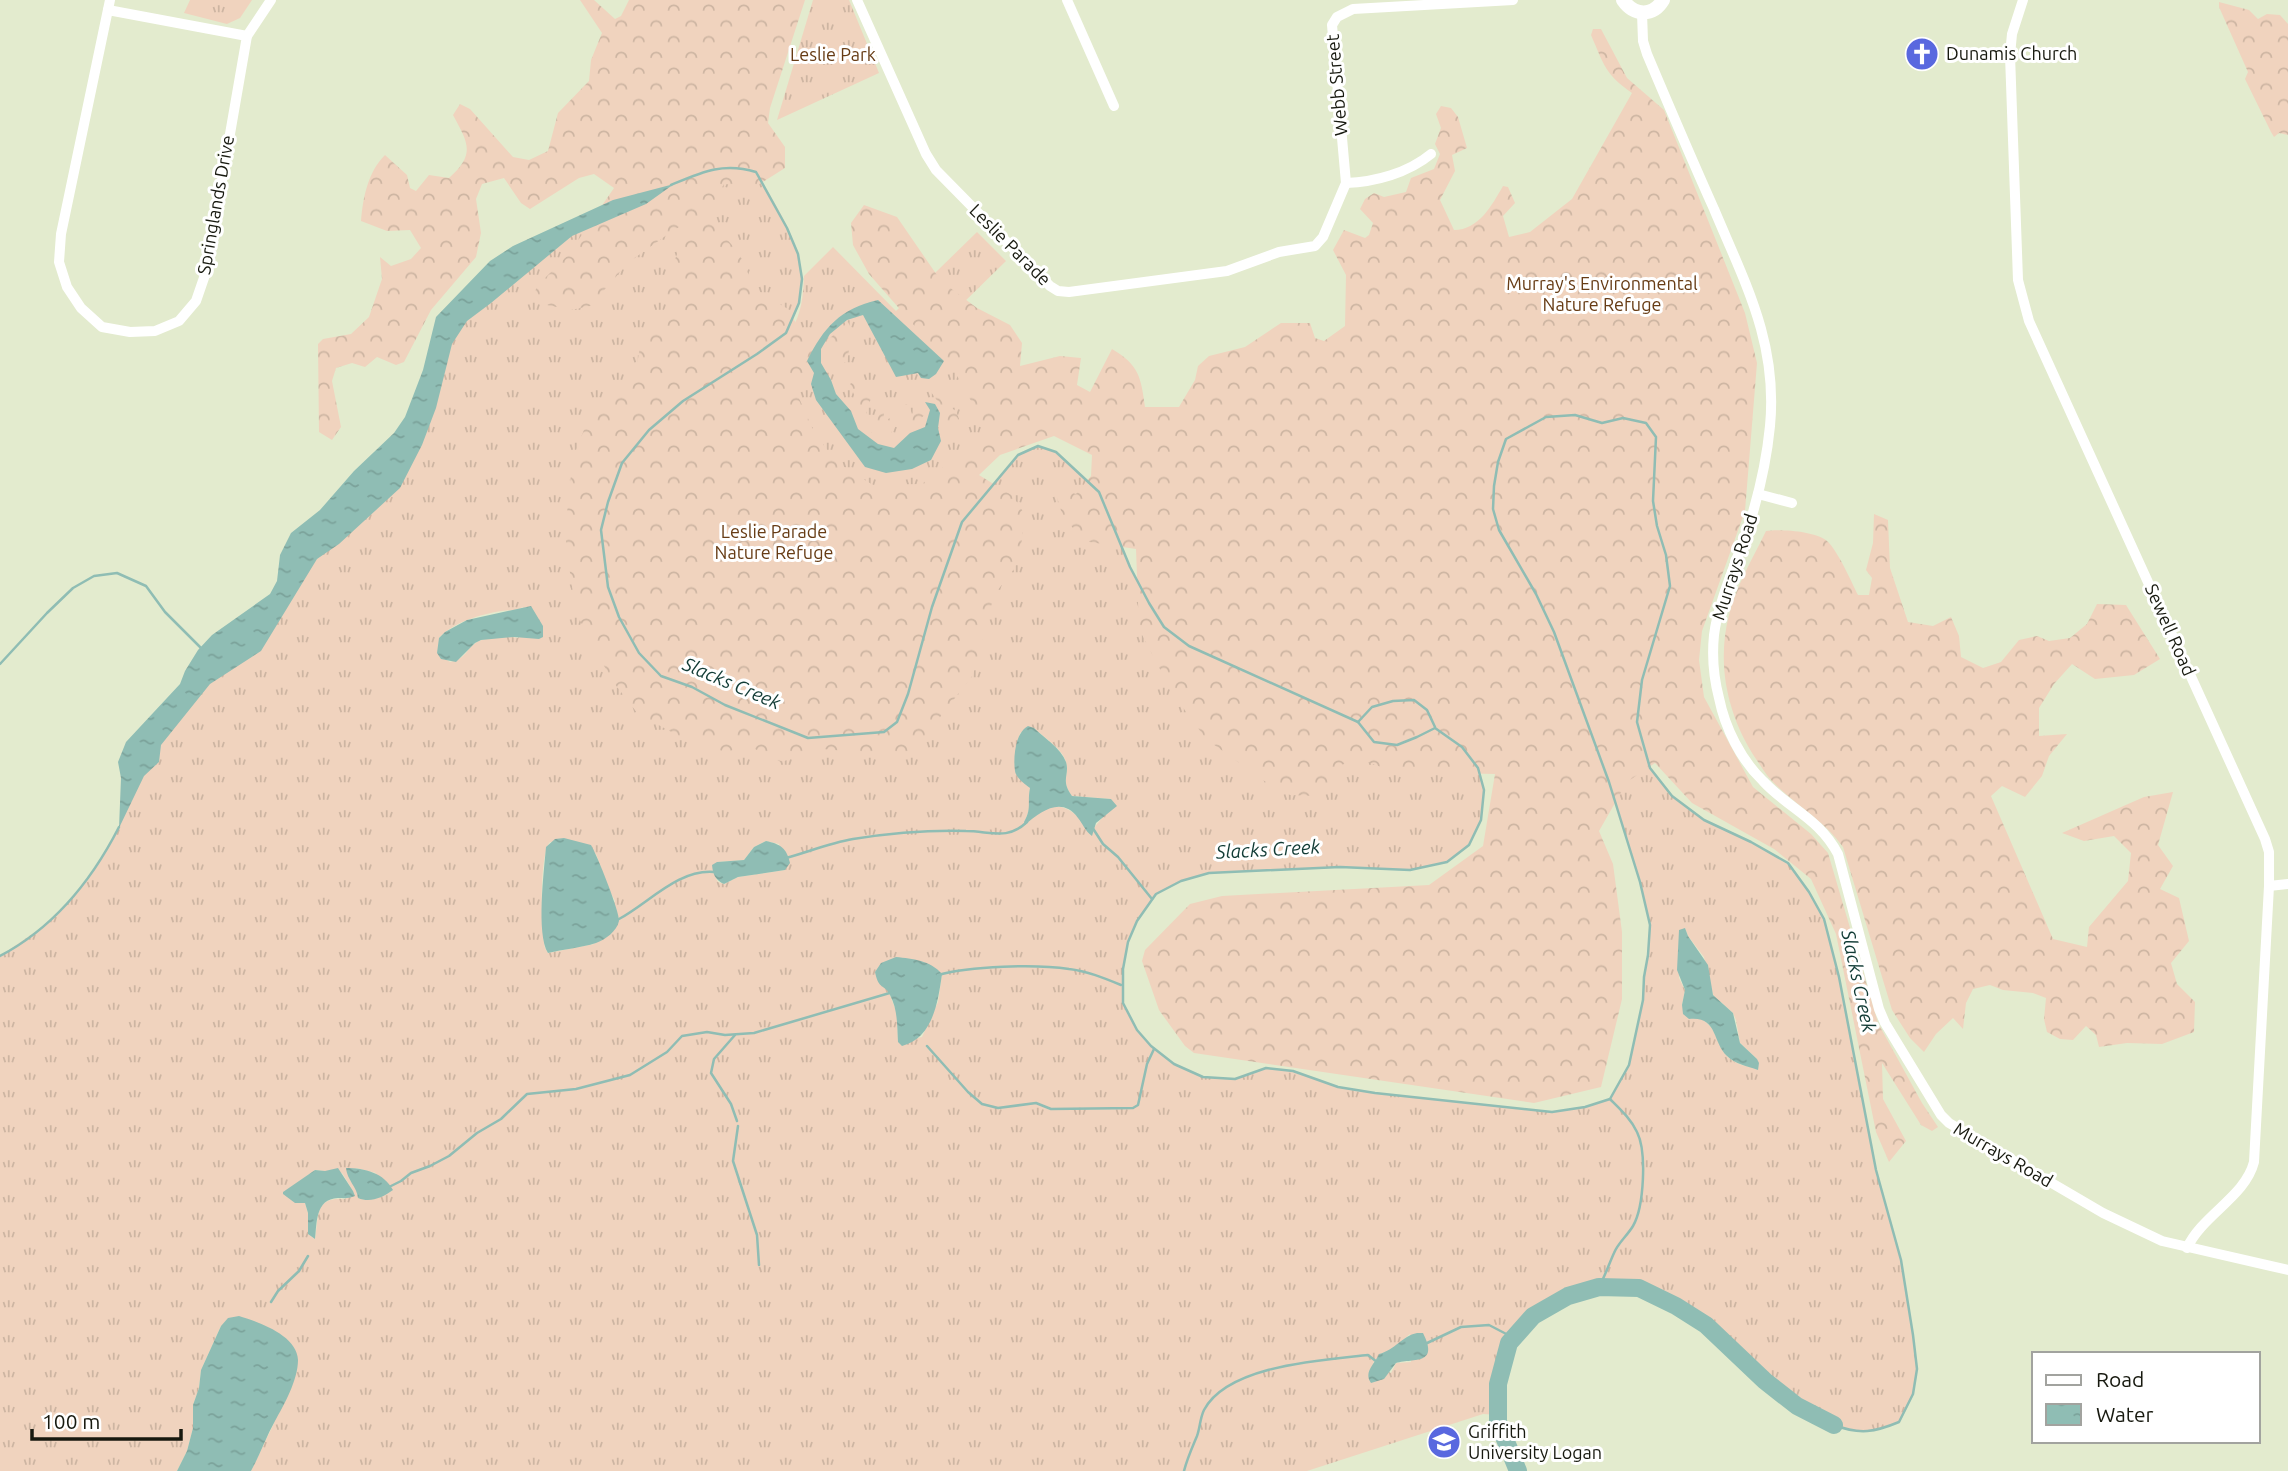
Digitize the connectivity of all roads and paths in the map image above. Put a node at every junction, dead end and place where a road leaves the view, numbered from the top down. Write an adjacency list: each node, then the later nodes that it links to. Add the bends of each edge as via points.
1 (271, 0): 11 (street, Springlands Drive)
2 (857, 0): 15 (street, Leslie Parade, via 936,170 1058,291 1219,273)
3 (1067, 0): 12 (street)
4 (1513, 0): 14 (street, Webb Street, via 1353,9 1337,17 1332,24)
5 (1623, 0): 10 (street)
6 (1678, 0): 8 (street)
7 (2022, 0): 19 (street, Sewell Road, via 2010,55 2022,299 2265,839)
8 (1663, 1): 10 (street)
9 (109, 5): 11 (street); 11 (street, Springlands Drive, via 59,262 67,287 102,327 155,331 179,321 196,301 208,261)
10 (1642, 13): 16 (street, Murrays Road, via 1647,54 1757,311 1768,356 1770,427)
11 (247, 36)
12 (1114, 106)
13 (1431, 154): 14 (street, via 1412,167)
14 (1346, 183): 15 (street, Webb Street, via 1315,246)
15 (1279, 252)
16 (1758, 494): 17 (street); 20 (street, Murrays Road, via 1714,635 1719,698 1728,729 1762,781 1824,831 1838,854 1885,1023 1948,1123 2103,1213)
17 (1792, 503)
18 (2288, 884): 19 (street)
19 (2269, 886): 20 (street, Sewell Road, via 2254,1162 2243,1184 2192,1236)
20 (2187, 1248): 21 (street, Murrays Road)
21 (2288, 1270)

